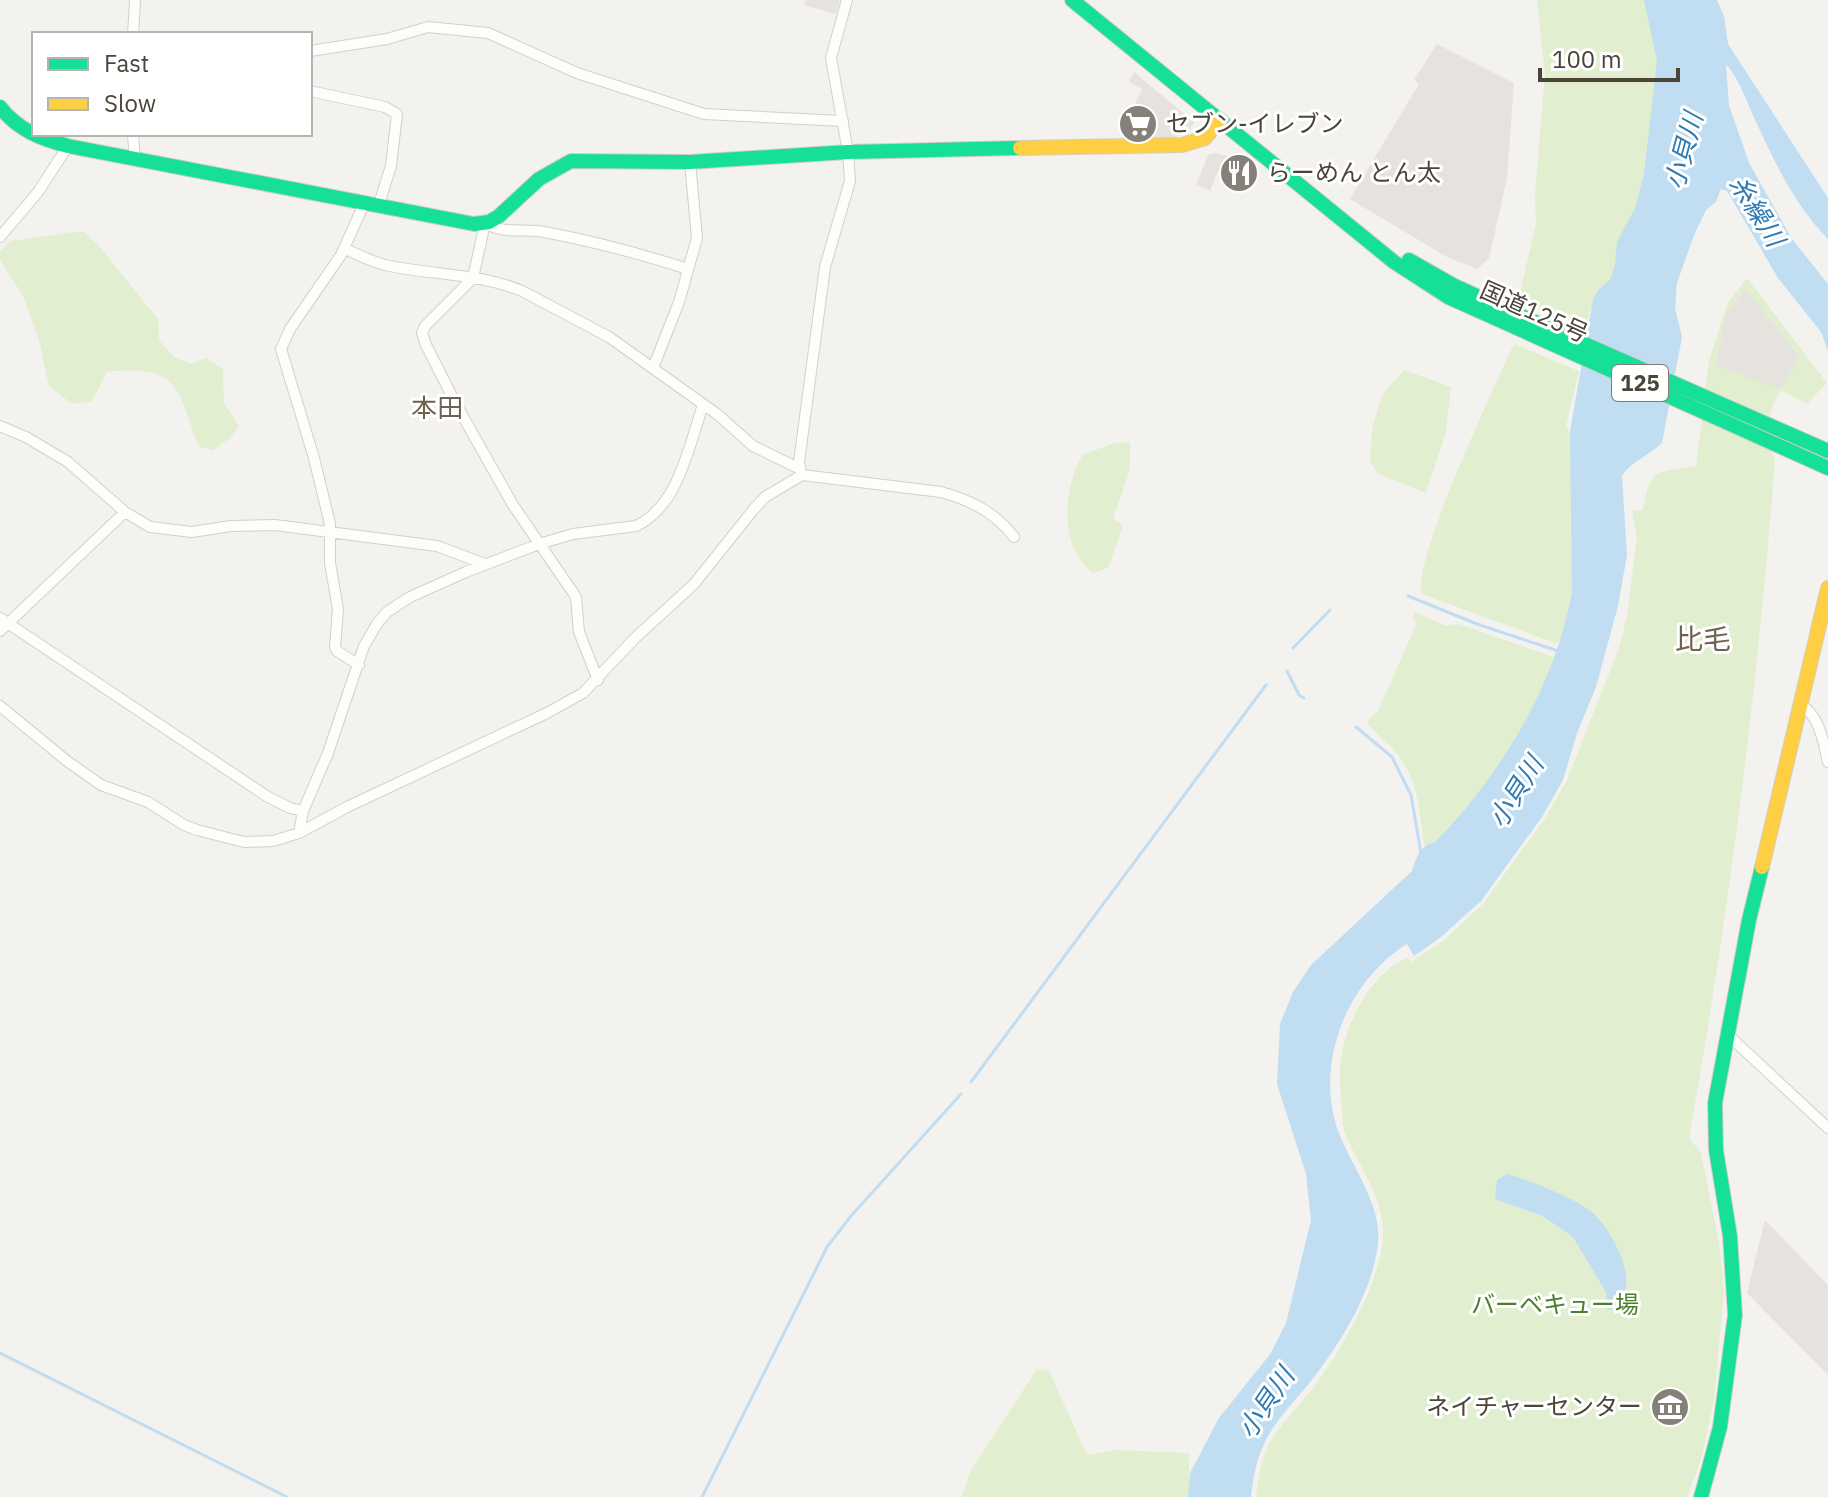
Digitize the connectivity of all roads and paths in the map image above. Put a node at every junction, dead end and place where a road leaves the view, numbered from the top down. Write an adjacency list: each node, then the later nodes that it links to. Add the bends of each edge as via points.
1 (135, 0): 4 (street)
2 (847, 0): 9 (street, via 831,58)
3 (1072, 0): 8 (main road, 国道125号 / 125)
4 (133, 32)
5 (312, 51): 9 (street, via 428,27 488,33 577,73 704,114)
6 (312, 91): 17 (street, via 395,112 387,182)
7 (3, 114): 10 (main road)
8 (1220, 120): 14 (main road, via 1205,138 1182,145); 23 (main road, 国道125号 / 125, via 1396,266 1422,283)
9 (843, 121): 14 (street)
10 (32, 135)
11 (34, 136): 13 (main road)
12 (133, 136): 15 (street)
13 (68, 146): 15 (main road); 19 (street)
14 (848, 152): 16 (main road); 29 (street, via 849,187 825,267)
15 (135, 160): 17 (main road)
16 (690, 162): 18 (main road, via 567,162); 21 (street, via 698,231)
17 (371, 205): 18 (main road, via 464,224); 20 (street)
18 (485, 223): 21 (street, via 508,232 533,230 579,239); 22 (street)
19 (0, 237)
20 (344, 248): 22 (street, via 387,265); 31 (street, via 281,349)
21 (688, 269): 24 (street)
22 (473, 278): 24 (street, via 526,293 609,337); 33 (street, via 425,326 423,337 466,422)
23 (1501, 314): 27 (main road, 国道125号 / 125); 28 (main road, 国道125号 / 125)
24 (653, 368): 25 (street)
25 (703, 405): 29 (street, via 753,446); 33 (street, via 676,480 652,516 636,526)
26 (0, 426): 30 (street, via 68,462)
27 (1828, 451)
28 (1828, 468)
29 (801, 472): 32 (street, via 960,497 986,510); 38 (street, via 765,497 694,584)
30 (125, 512): 31 (street, via 150,527 180,532 263,524); 36 (street)
31 (330, 531): 34 (street, via 437,546); 37 (street, via 338,609 335,647)
32 (1014, 537)
33 (539, 544): 34 (street); 38 (street, via 576,597 579,632)
34 (485, 564): 37 (street, via 387,612 366,641)
35 (1828, 588): 39 (main road)
36 (3, 624): 42 (street, via 268,797)
37 (359, 665): 42 (street)
38 (598, 680): 43 (street, via 574,699)
39 (1800, 704): 41 (street, via 1817,722); 44 (main road)
40 (0, 706): 43 (street, via 94,781 148,802 184,825 254,843)
41 (1828, 762)
42 (303, 811): 43 (street)
43 (299, 833)
44 (1727, 1034): 45 (street); 46 (main road, via 1714,1127 1735,1315 1720,1427)
45 (1828, 1128)
46 (1701, 1497)

